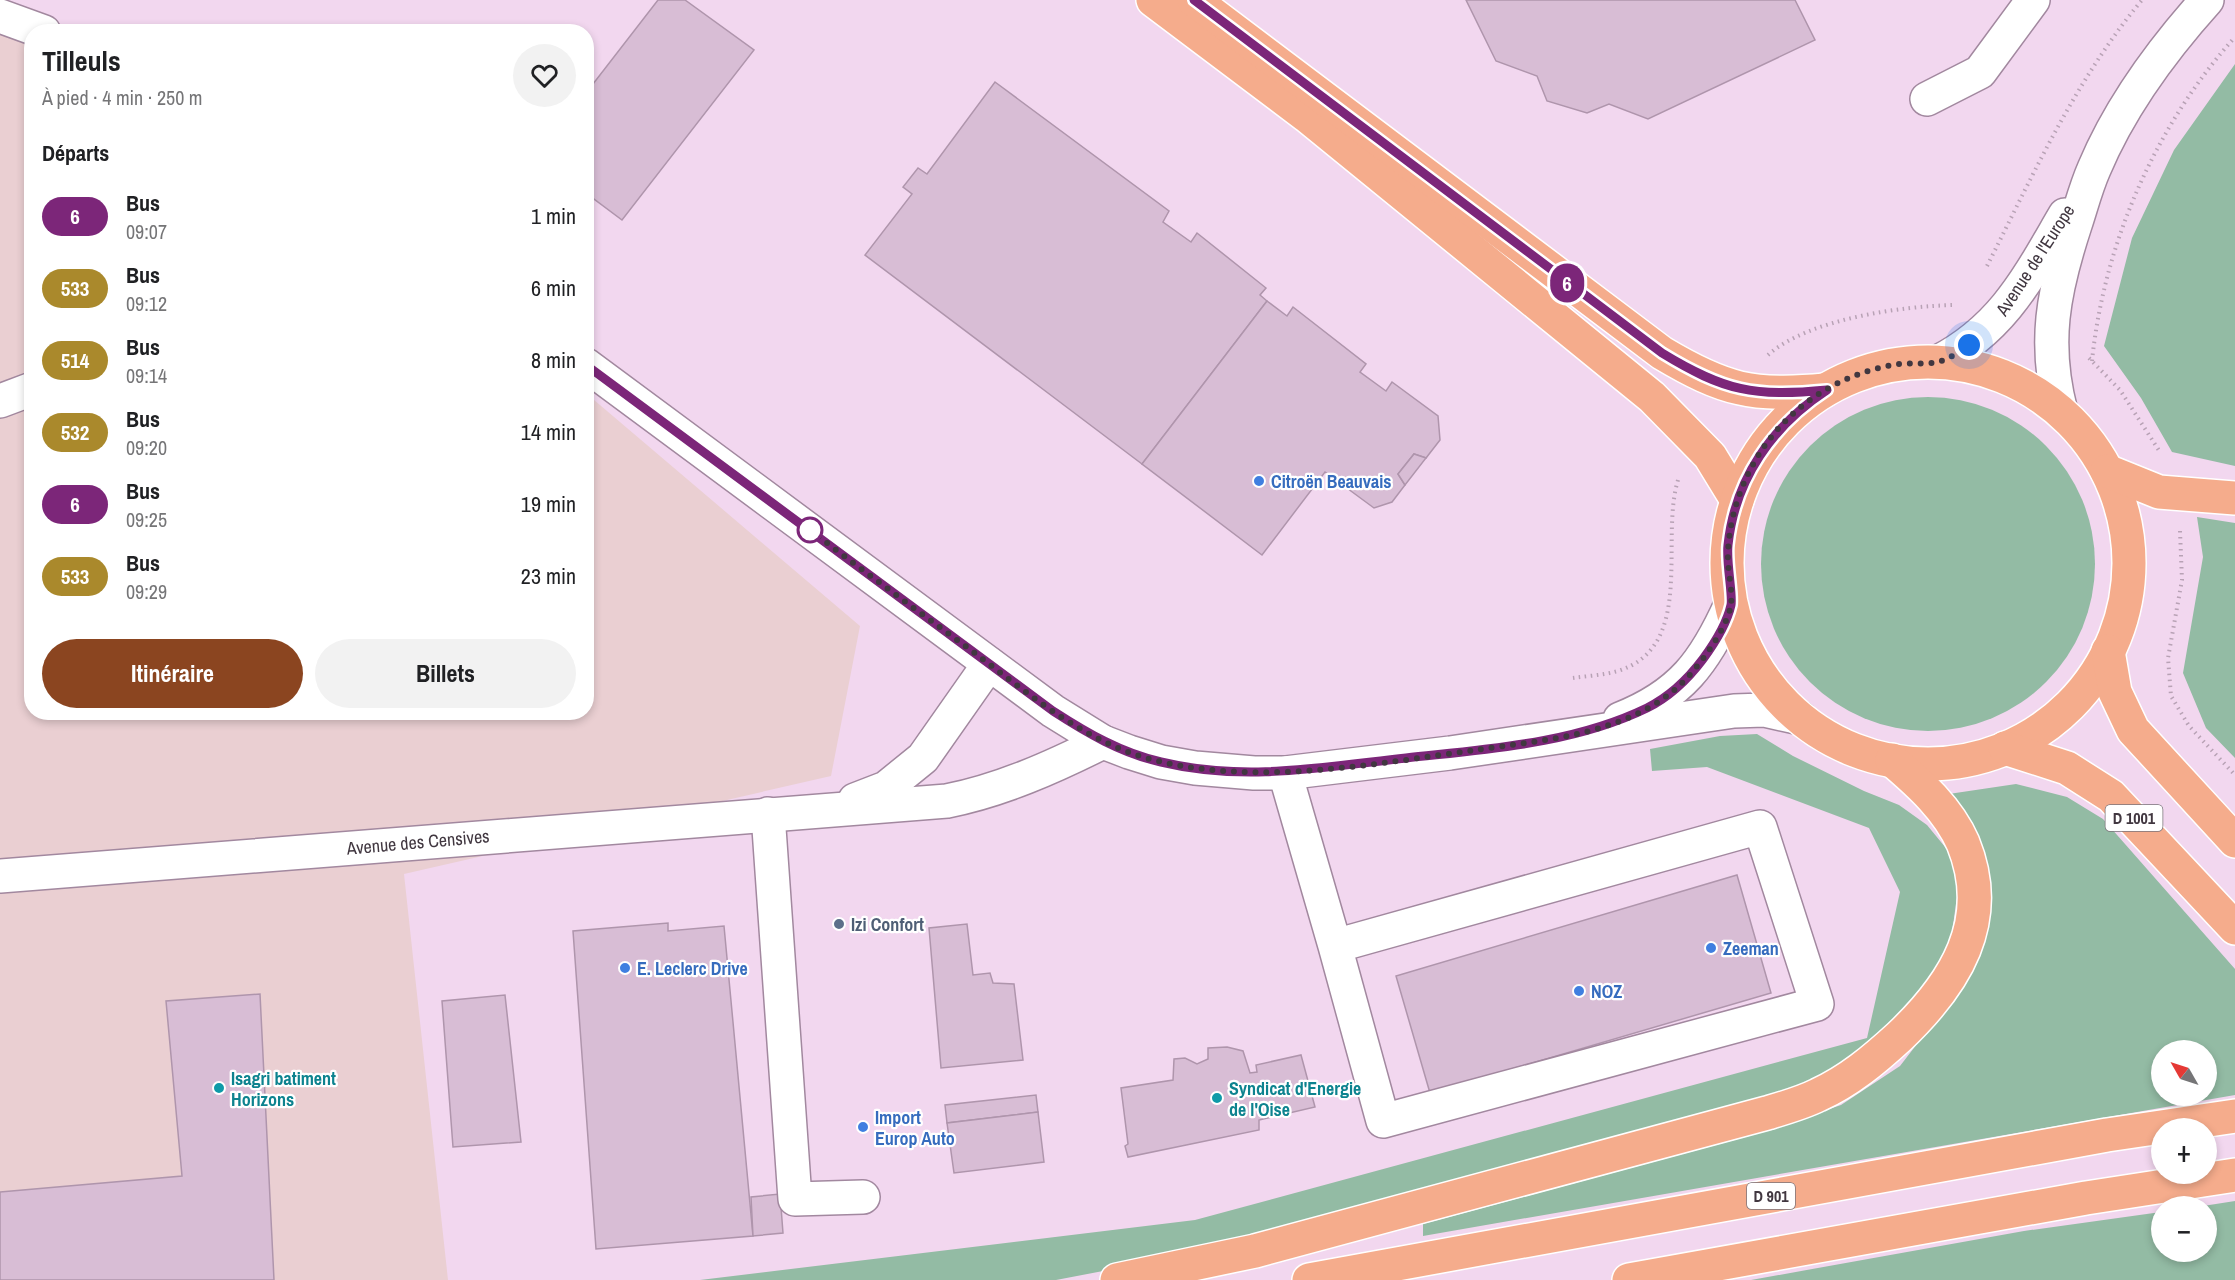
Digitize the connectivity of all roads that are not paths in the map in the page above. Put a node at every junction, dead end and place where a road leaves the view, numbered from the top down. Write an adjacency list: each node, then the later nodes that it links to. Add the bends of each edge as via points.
1 (1153, 0): 17 (main road, via 1340,142 1652,397 1719,467)
2 (1194, 0): 11 (main road, via 1640,337 1702,376 1739,390 1776,394)
3 (2033, 0): 7 (street, via 1980,72)
4 (2207, 0): 8 (street, Avenue de l'Europe, via 2153,67)
5 (0, 16): 6 (street)
6 (24, 25)
7 (1927, 99)
8 (2093, 171): 9 (street, Avenue de l'Europe, via 2000,317 1969,345); 14 (street, Avenue de l'Europe, via 2057,284 2051,340 2052,372)
9 (1938, 362): 11 (main road, via 1880,368 1852,376); 14 (main road, via 1997,374 2037,394)
10 (594, 371): 20 (street)
11 (1827, 390): 17 (main road, via 1794,412 1772,437)
12 (24, 392): 13 (street)
13 (0, 401)
14 (2061, 412): 15 (main road, via 2087,439)
15 (2107, 471): 16 (main road, via 2173,494); 19 (main road, via 2122,511 2129,554 2123,611)
16 (2235, 498)
17 (1737, 500): 18 (main road, via 1728,546)
18 (1731, 604): 21 (main road, via 1742,640 1760,672); 22 (street, via 1704,658 1672,692 1647,708)
19 (2108, 651): 24 (main road, via 2066,709); 29 (main road, via 2115,692 2133,730)
20 (989, 664): 23 (street); 27 (street, Avenue des Censives, via 923,758 886,788)
21 (1800, 718): 22 (street, via 1764,710 1734,711); 25 (main road, via 1844,745)
22 (1579, 734): 26 (street)
23 (1103, 742): 26 (street, via 1173,764 1227,772); 27 (street, Avenue des Censives, via 1056,765 974,796 923,804)
24 (2005, 748): 25 (main road, via 1956,762 1918,764); 31 (main road, D 1001, via 2067,768 2111,796)
25 (1892, 760): 36 (main road, via 1937,802 1962,841 1973,878 1973,919 1958,964 1930,1005 1887,1048 1841,1083 1767,1113 1255,1251)
26 (1285, 772): 32 (street)
27 (837, 808): 28 (street, Avenue des Censives)
28 (768, 814): 30 (street, Avenue des Censives); 35 (street, via 795,1199)
29 (2235, 841)
30 (0, 876)
31 (2235, 928)
32 (1335, 946): 32 (street, via 1760,827 1817,1004 1383,1121)
33 (2235, 1116): 37 (main road, D 901, via 2107,1135)
34 (2235, 1175): 38 (main road)
35 (863, 1197)
36 (1117, 1280)
37 (1309, 1280)
38 (1629, 1280)

